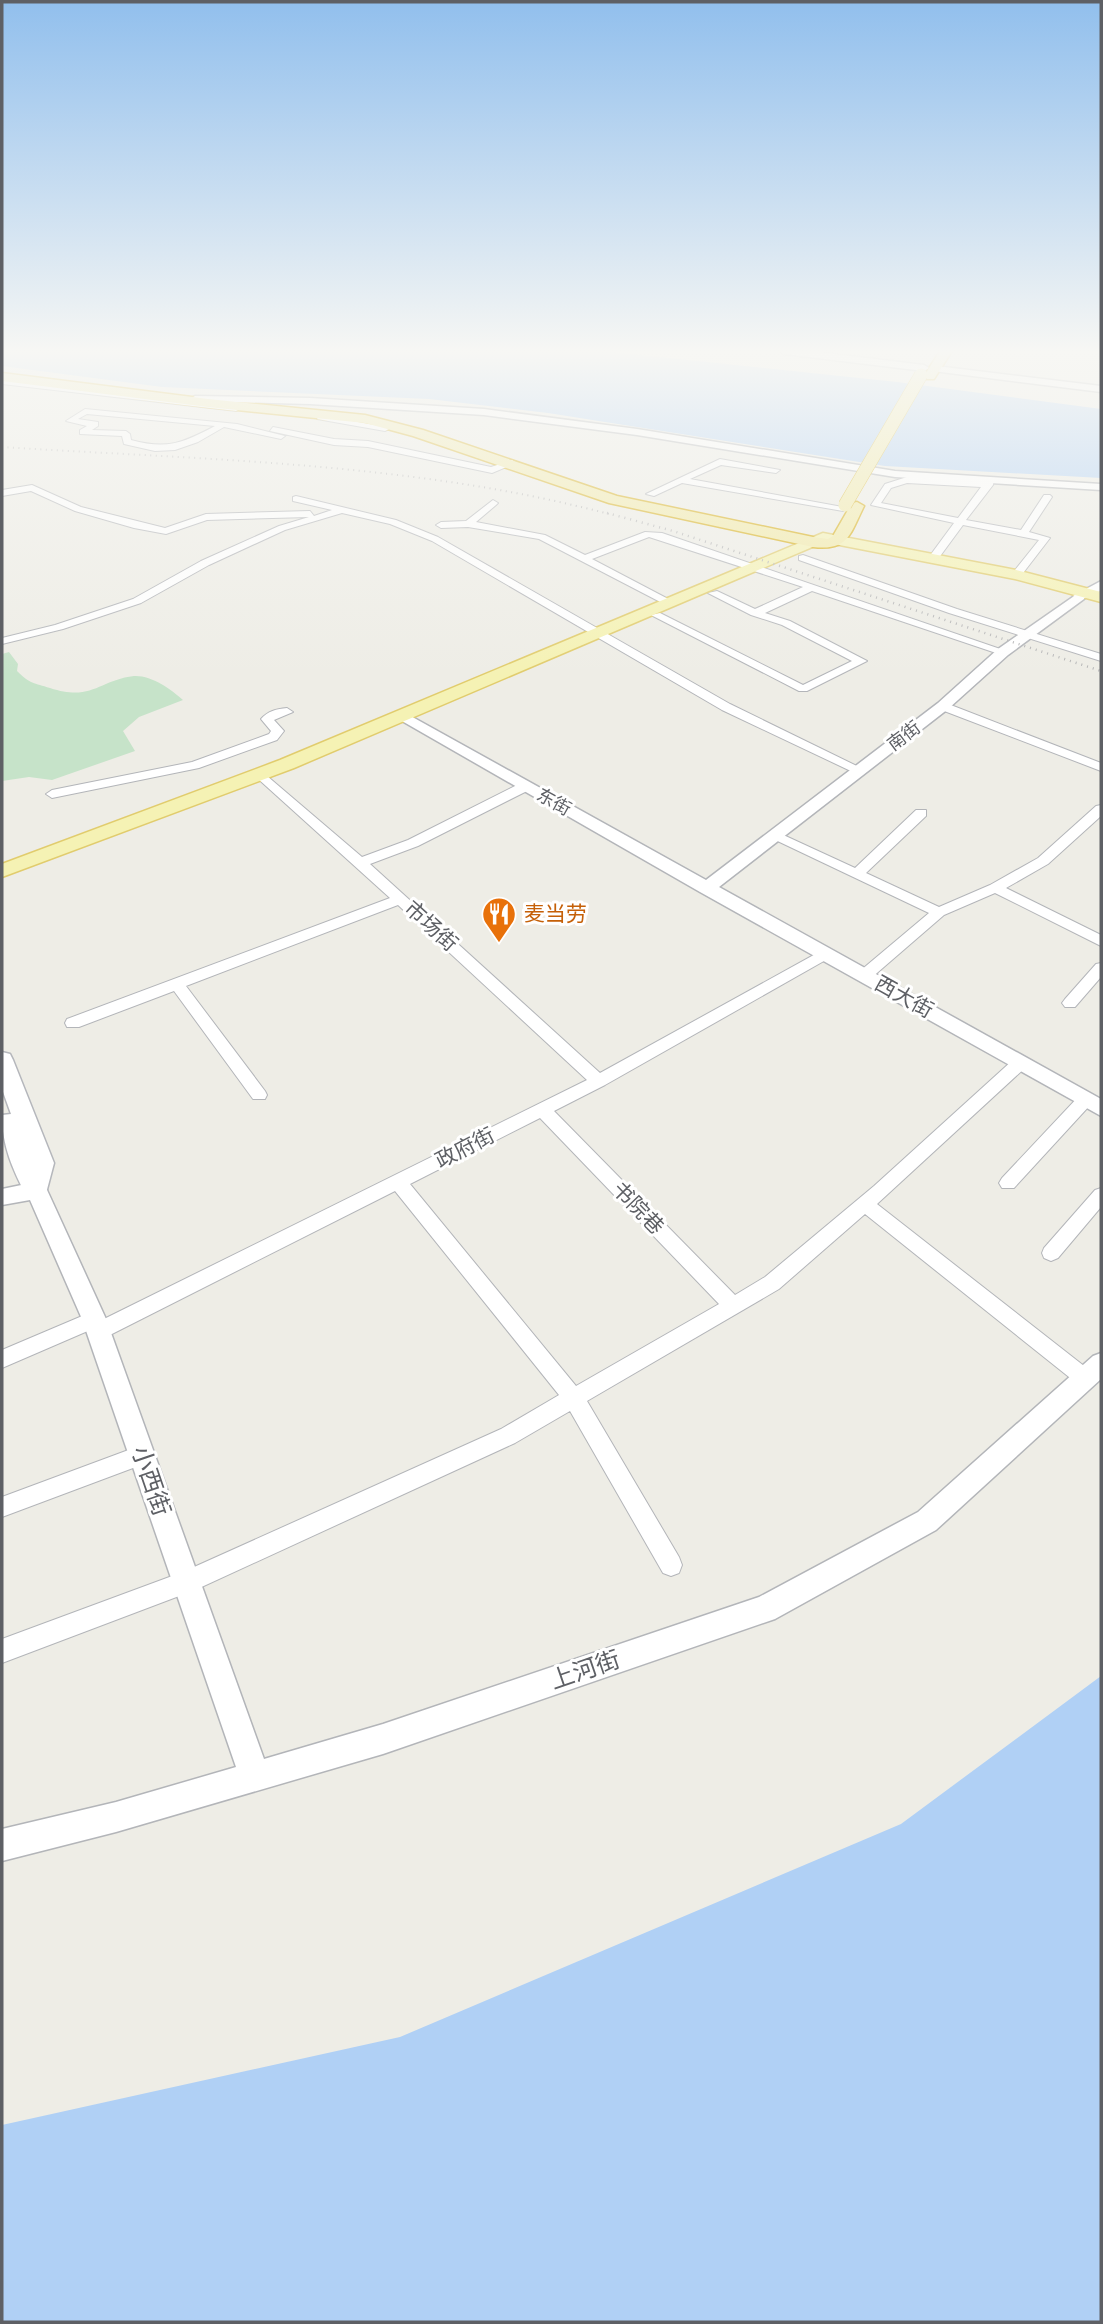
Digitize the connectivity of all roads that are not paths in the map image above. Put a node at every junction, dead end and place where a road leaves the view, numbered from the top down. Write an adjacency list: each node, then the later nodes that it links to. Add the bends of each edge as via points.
1 (444, 459): 7 (street, via 492,470)
2 (497, 459): 7 (highway)
3 (498, 459): 7 (highway)
4 (783, 459): 8 (street)
5 (806, 459): 10 (street, via 895,474)
6 (876, 459): 18 (highway)
7 (510, 464): 25 (highway, via 614,500)
8 (776, 470): 9 (street, via 720,461); 12 (street)
9 (679, 480): 12 (street); 14 (street)
10 (989, 482): 11 (street); 21 (street); 21 (street, via 903,481 886,488 876,505)
11 (1101, 487)
12 (761, 492): 18 (street)
13 (2, 493): 20 (street, via 32,488 78,509 166,531 206,517)
14 (652, 494)
15 (1047, 496): 24 (street)
16 (296, 499): 19 (street)
17 (493, 503): 22 (street)
18 (849, 506): 25 (highway)
19 (343, 510): 20 (street); 37 (street, via 393,522 435,539)
20 (326, 515): 38 (street, via 282,528 218,557 137,601)
21 (961, 521): 24 (street); 26 (street)
22 (468, 524): 23 (street); 28 (street, via 537,535)
23 (441, 525)
24 (1024, 533): 30 (street, via 1045,538)
25 (826, 540): 26 (main road); 27 (main road); 29 (main road); 33 (main road)
26 (934, 557): 30 (main road)
27 (803, 558): 29 (main road); 36 (street)
28 (584, 559): 29 (street, via 649,534); 34 (street)
29 (759, 570): 31 (street); 32 (main road); 34 (main road)
30 (1016, 575): 33 (main road)
31 (812, 587): 35 (street); 39 (street)
32 (713, 593): 34 (main road); 35 (street)
33 (1094, 595): 36 (street, 南街)
34 (662, 609): 35 (street, via 803,690 861,661 786,623); 37 (main road)
35 (755, 613)
36 (1028, 634): 39 (street, 南街); 40 (street)
37 (599, 635): 43 (main road); 45 (street, via 726,707)
38 (2, 640)
39 (1003, 652): 41 (street, 南街)
40 (1101, 658)
41 (943, 706): 44 (street); 45 (street, 南街)
42 (287, 712): 48 (street, via 267,719 278,732 272,737 195,765)
43 (406, 719): 46 (main road); 47 (street, 东街)
44 (1101, 767)
45 (859, 770): 51 (street, 南街)
46 (263, 776): 52 (street, 市场街); 53 (main road); 55 (main road)
47 (526, 786): 52 (street, via 413,843); 56 (street, 东街)
48 (52, 794)
49 (1101, 810): 57 (street, via 1043,861)
50 (921, 813): 54 (street)
51 (774, 836): 54 (street); 56 (street, 南街)
52 (360, 863): 58 (street, 市场街)
53 (2, 872)
54 (857, 874): 59 (street)
55 (2, 879)
56 (706, 888): 61 (street, 西大街)
57 (995, 888): 59 (street); 60 (street)
58 (400, 899): 64 (street); 69 (street, 市场街)
59 (939, 912): 63 (street)
60 (1101, 941)
61 (826, 954): 63 (street, 西大街); 69 (street, 政府街)
62 (1101, 968): 65 (street)
63 (865, 975): 68 (street, 西大街)
64 (177, 984): 66 (street); 70 (street)
65 (1070, 1003)
66 (72, 1023)
67 (2, 1060): 76 (main road, via 42,1164)
68 (1020, 1063): 71 (street, 西大街); 79 (street)
69 (599, 1081): 73 (street, 政府街)
70 (259, 1095)
71 (1094, 1104): 75 (street)
72 (2, 1105): 76 (main road)
73 (542, 1110): 74 (street, 政府街); 81 (street, 书院巷)
74 (398, 1182): 82 (street, 政府街); 85 (street)
75 (1008, 1183)
76 (36, 1190): 78 (street); 82 (street, 小西街)
77 (1101, 1195): 80 (street)
78 (2, 1197)
79 (865, 1204): 81 (street, via 772,1283); 84 (street)
80 (1051, 1253)
81 (733, 1305): 85 (street)
82 (96, 1325): 83 (street, 政府街); 86 (street, 小西街)
83 (2, 1359)
84 (1093, 1371): 91 (street, 上河街, via 927,1521 765,1609 383,1740)
85 (573, 1397): 88 (street); 89 (street, via 508,1436)
86 (142, 1455): 87 (street); 89 (street, 小西街)
87 (2, 1507)
88 (671, 1565)
89 (187, 1582): 90 (street); 91 (street, 小西街)
90 (2, 1651)
91 (255, 1777): 92 (street, 上河街)
92 (2, 1845)

